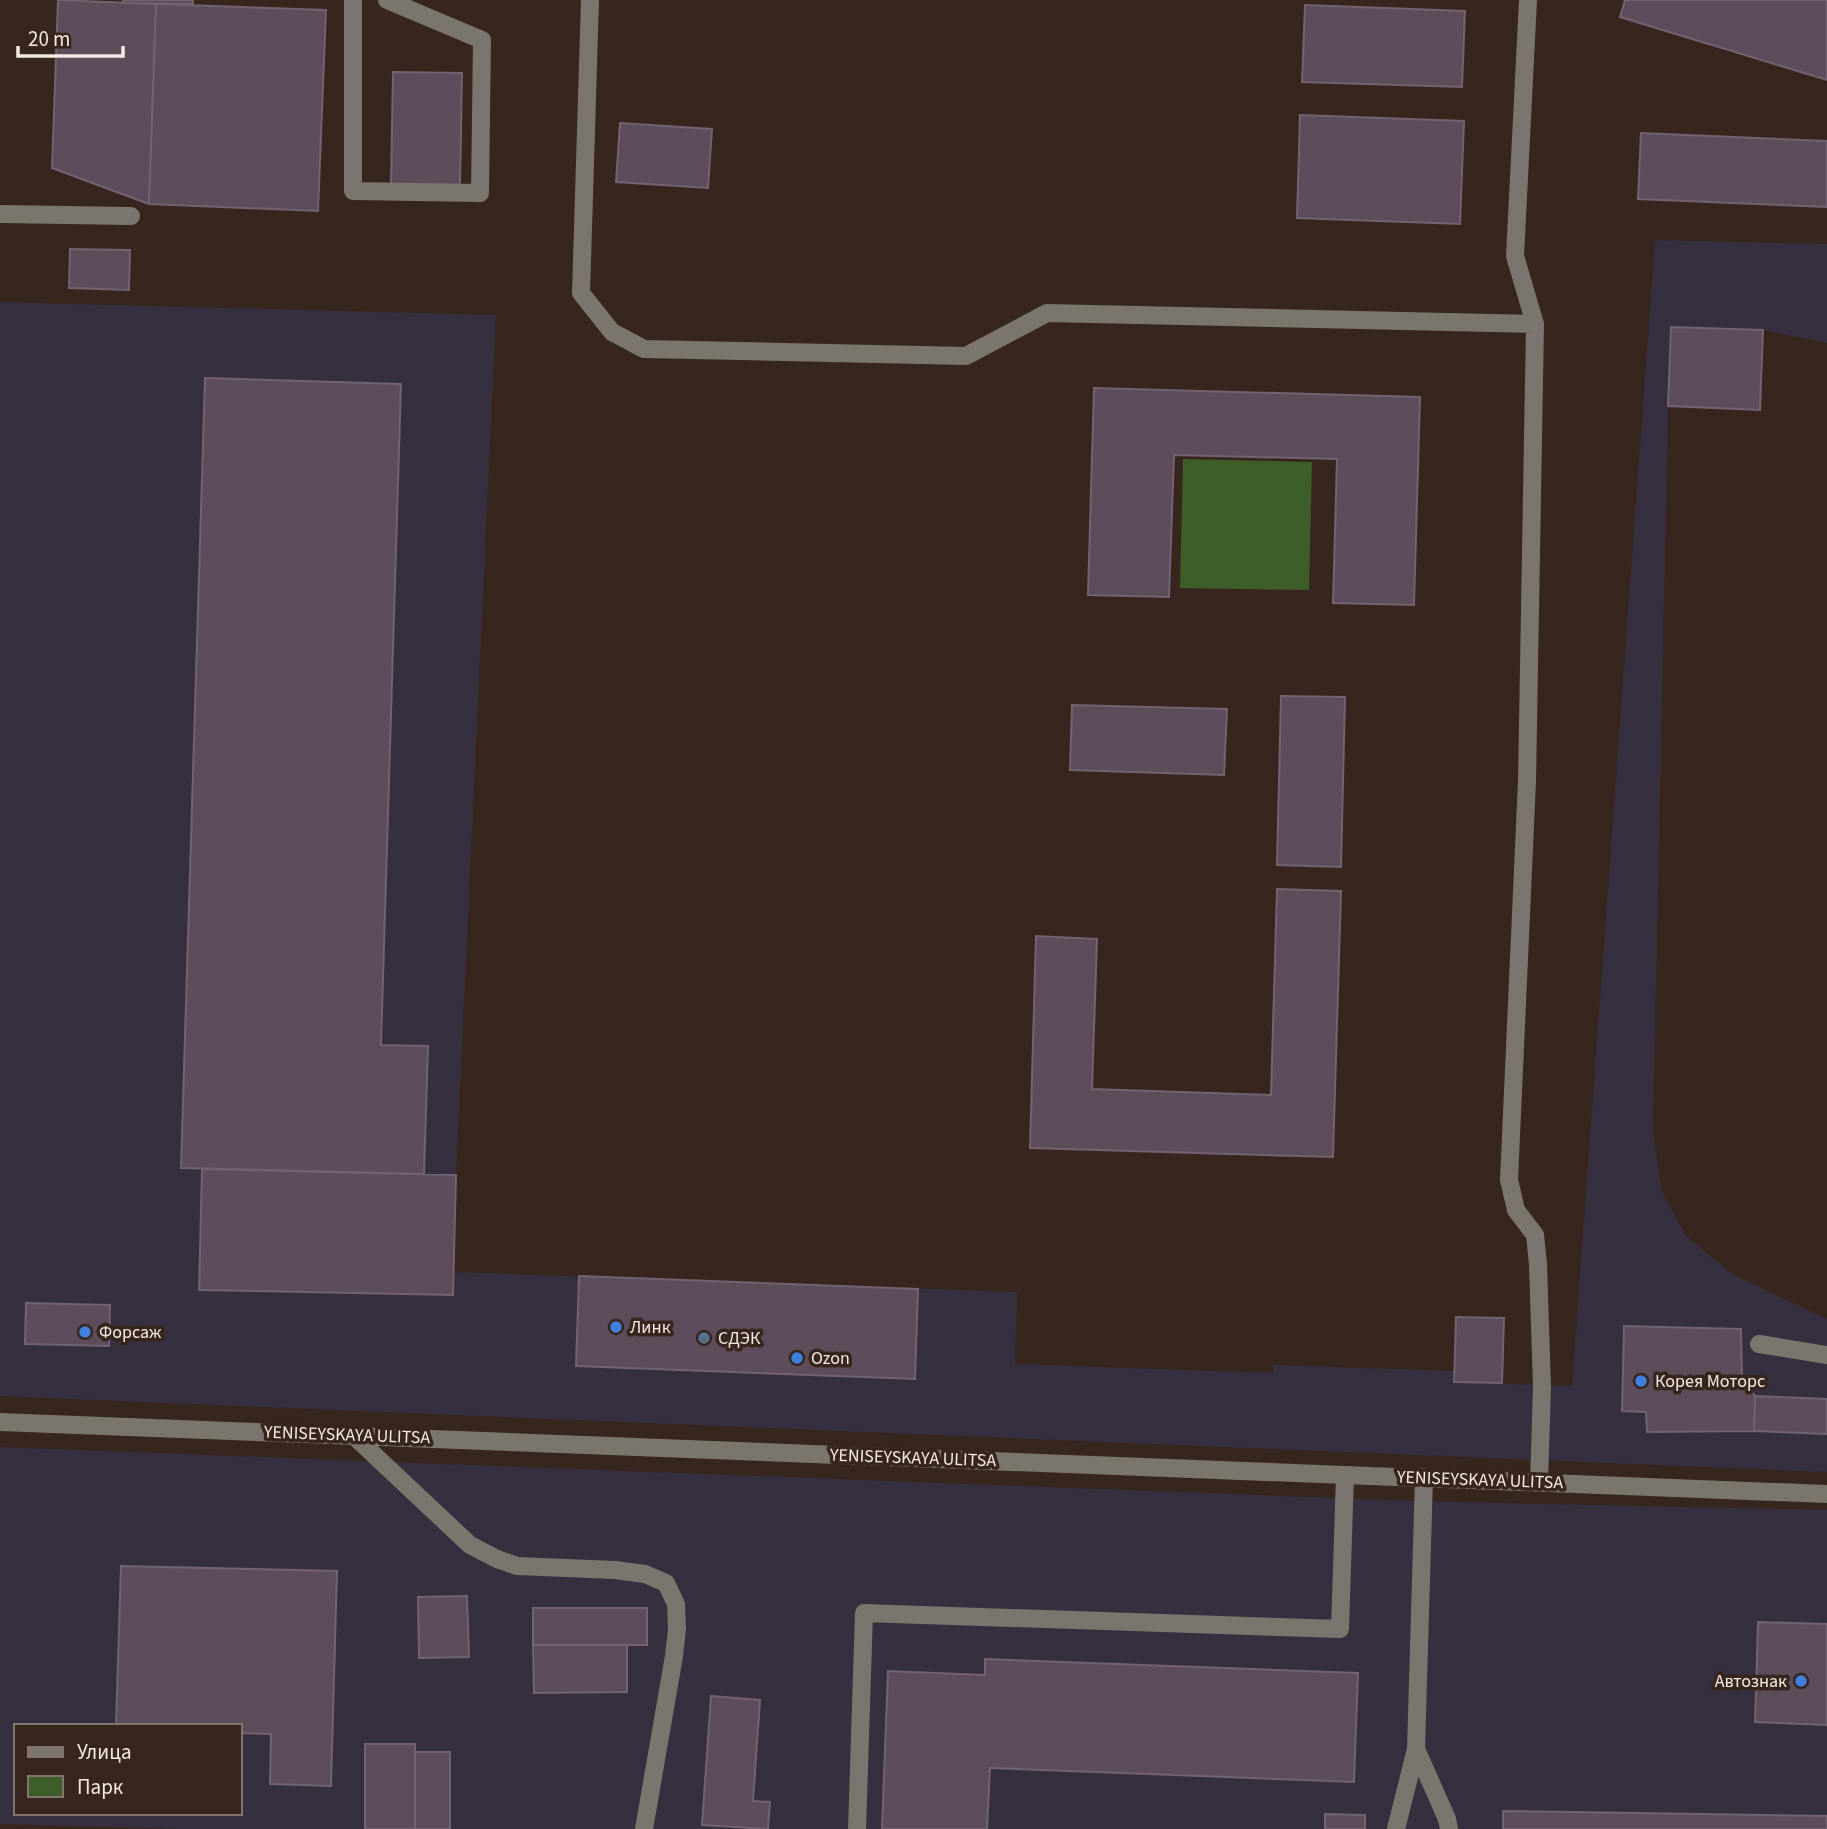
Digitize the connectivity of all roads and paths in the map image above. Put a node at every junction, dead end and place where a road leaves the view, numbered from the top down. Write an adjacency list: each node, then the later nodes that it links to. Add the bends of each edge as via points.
1 (353, 0): 2 (street, via 353,191 480,194 482,40)
2 (387, 0)
3 (590, 0): 7 (street, via 580,293 612,332 644,349 966,356 1046,313)
4 (1528, 0): 7 (street, via 1515,256)
5 (0, 214): 6 (street)
6 (131, 216)
7 (1535, 324): 14 (street, via 1527,780 1510,1180 1516,1210 1535,1235 1538,1264)
8 (1759, 1344): 9 (street)
9 (1827, 1355)
10 (0, 1422): 11 (street, YENISEYSKAYA ULITSA)
11 (354, 1436): 12 (street, YENISEYSKAYA ULITSA); 17 (street, via 470,1545 497,1559 517,1566 645,1574 666,1583 676,1604 677,1629)
12 (1345, 1475): 13 (street, YENISEYSKAYA ULITSA); 18 (street, via 1340,1629 864,1613)
13 (1424, 1477): 14 (street, YENISEYSKAYA ULITSA); 16 (street)
14 (1539, 1482): 15 (street, YENISEYSKAYA ULITSA)
15 (1827, 1494)
16 (1416, 1749): 19 (street); 20 (street)
17 (644, 1829)
18 (857, 1829)
19 (1396, 1829)
20 (1449, 1829)

